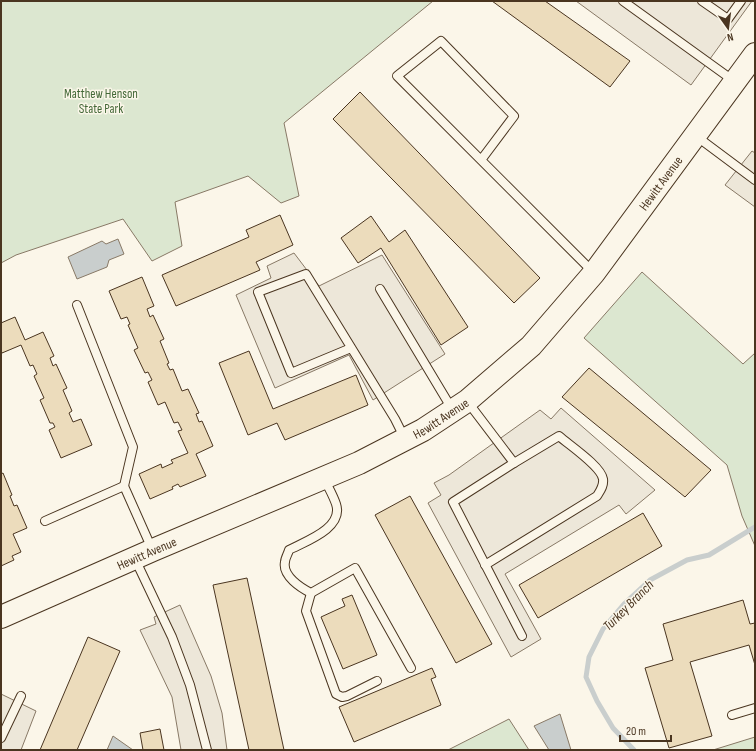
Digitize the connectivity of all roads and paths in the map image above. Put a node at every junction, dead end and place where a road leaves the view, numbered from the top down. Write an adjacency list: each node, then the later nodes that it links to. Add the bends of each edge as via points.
1 (623, 1): 5 (lane)
2 (702, 1): 3 (lane, via 728,19)
3 (741, 1)
4 (755, 54): 5 (street, Hewitt Avenue)
5 (735, 82): 6 (street, Hewitt Avenue)
6 (695, 136): 8 (lane); 9 (street, Hewitt Avenue)
7 (481, 160): 7 (lane, via 397,76 441,41 514,116); 9 (lane)
8 (755, 180)
9 (594, 273): 13 (street, Hewitt Avenue, via 531,346)
10 (380, 289): 13 (lane)
11 (77, 305): 17 (lane, via 133,447)
12 (351, 348): 12 (lane, via 306,274 258,292 291,373); 14 (lane)
13 (460, 405): 14 (street, Hewitt Avenue); 15 (lane)
14 (406, 439): 16 (street, Hewitt Avenue)
15 (514, 463): 20 (lane, via 453,502); 20 (lane, via 559,436 597,468 603,478 603,486 597,496)
16 (324, 478): 19 (street, Hewitt Avenue); 21 (lane, via 336,505 336,518 328,529 289,550 284,564 289,576 301,588)
17 (124, 486): 18 (lane); 19 (lane)
18 (45, 521)
19 (144, 554): 22 (street, Hewitt Avenue); 30 (lane, via 190,685)
20 (485, 565): 23 (lane)
21 (311, 593): 24 (lane, via 355,568); 25 (lane, via 306,611 336,694 347,696)
22 (1, 617)
23 (522, 636)
24 (411, 668)
25 (377, 681)
26 (21, 696): 29 (lane)
27 (755, 708): 28 (lane)
28 (732, 715)
29 (1, 738)
30 (207, 750)

